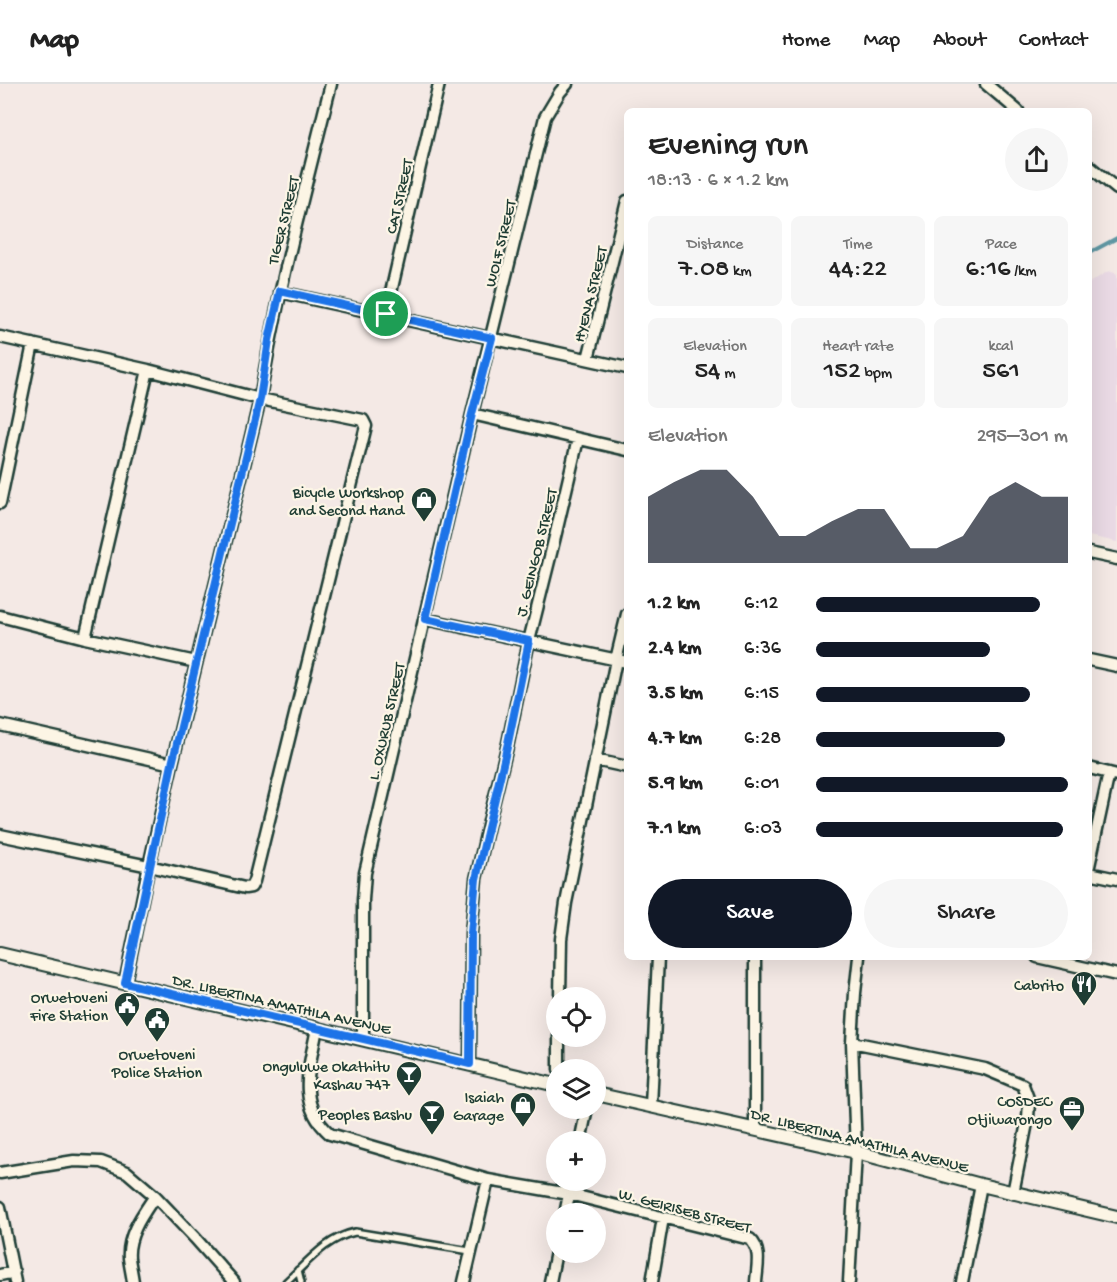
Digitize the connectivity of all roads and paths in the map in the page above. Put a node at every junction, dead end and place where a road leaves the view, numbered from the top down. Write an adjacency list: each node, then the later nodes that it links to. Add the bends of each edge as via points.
1 (331, 84): 11 (street, TIGER STREET)
2 (439, 84): 12 (street, CAT STREET)
3 (567, 84): 14 (street, WOLF STREET, via 545,117)
4 (986, 84): 5 (street)
5 (1014, 108)
6 (1092, 168): 8 (street)
7 (1117, 173): 8 (street)
8 (1108, 181): 9 (street)
9 (1117, 189)
10 (624, 213): 16 (street, HYENA STREET)
11 (280, 291): 12 (street); 19 (street, TIGER STREET)
12 (386, 314): 14 (street)
13 (0, 337): 15 (street)
14 (492, 338): 16 (street); 20 (street, WOLF STREET)
15 (33, 344): 18 (street); 23 (street)
16 (588, 359): 17 (street)
17 (624, 367)
18 (148, 370): 19 (street); 28 (street)
19 (260, 399): 33 (street, TIGER STREET); 43 (street, via 363,420 366,426 360,453 251,887)
20 (472, 414): 21 (street); 27 (street, L. OXURUB STREET)
21 (578, 438): 22 (street); 30 (street, J. GEINGOB STREET)
22 (624, 449)
23 (0, 503)
24 (1092, 555): 25 (street)
25 (1117, 559)
26 (0, 616): 28 (street)
27 (425, 619): 30 (street); 55 (street, L. OXURUB STREET, via 365,873)
28 (85, 638): 33 (street)
29 (624, 638): 31 (street)
30 (529, 641): 31 (street); 57 (street, J. GEINGOB STREET, via 476,879 471,933)
31 (621, 661): 36 (street)
32 (1092, 661): 34 (street)
33 (196, 662): 37 (street, TIGER STREET)
34 (1117, 666)
35 (0, 725): 37 (street)
36 (595, 760): 38 (street); 53 (street, via 566,903)
37 (172, 764): 43 (street, TIGER STREET)
38 (624, 766)
39 (1092, 769): 40 (street)
40 (1113, 774): 42 (street)
41 (0, 835): 43 (street)
42 (1092, 854)
43 (149, 866): 52 (street, TIGER STREET)
44 (1092, 874): 45 (street)
45 (1117, 879)
46 (0, 954): 52 (street, DR. LIBERTINA AMATHILA AVENUE)
47 (658, 960): 60 (street)
48 (755, 960): 61 (street)
49 (859, 960): 56 (street)
50 (1068, 960): 51 (street)
51 (1117, 975)
52 (125, 983): 54 (street, DR. LIBERTINA AMATHILA AVENUE)
53 (560, 987)
54 (317, 1028): 55 (street, DR. LIBERTINA AMATHILA AVENUE); 64 (street, W. GEIRISEB STREET, via 308,1100 323,1128 330,1134)
55 (363, 1038): 57 (street, DR. LIBERTINA AMATHILA AVENUE)
56 (852, 1042): 62 (street); 67 (street, via 985,1069 1023,1085 1029,1101 1028,1118)
57 (470, 1064): 58 (street, DR. LIBERTINA AMATHILA AVENUE)
58 (546, 1083)
59 (606, 1096): 60 (street, DR. LIBERTINA AMATHILA AVENUE)
60 (651, 1106): 61 (street, DR. LIBERTINA AMATHILA AVENUE)
61 (755, 1129): 62 (street, DR. LIBERTINA AMATHILA AVENUE)
62 (856, 1152): 65 (street, DR. LIBERTINA AMATHILA AVENUE); 87 (street)
63 (0, 1173): 69 (street, via 74,1161 101,1162 127,1172)
64 (488, 1180): 68 (street, W. GEIRISEB STREET); 74 (street)
65 (981, 1185): 67 (street, DR. LIBERTINA AMATHILA AVENUE); 88 (street)
66 (570, 1191): 68 (street)
67 (1013, 1193): 72 (street, DR. LIBERTINA AMATHILA AVENUE)
68 (569, 1194): 70 (street); 73 (street, W. GEIRISEB STREET)
69 (155, 1196): 79 (street, via 132,1239 129,1256); 80 (street)
70 (567, 1203)
71 (0, 1207): 78 (street)
72 (1117, 1217)
73 (663, 1218): 85 (street); 86 (street, W. GEIRISEB STREET, via 750,1239 758,1254)
74 (470, 1251): 76 (lane, via 355,1232 334,1239); 83 (street)
75 (554, 1263): 84 (street)
76 (298, 1270): 81 (lane); 82 (lane)
77 (0, 1275): 78 (street)
78 (14, 1277)
79 (133, 1282)
80 (234, 1282)
81 (286, 1282)
82 (301, 1282)
83 (464, 1282)
84 (550, 1282)
85 (652, 1282)
86 (756, 1282)
87 (849, 1282)
88 (964, 1282)

